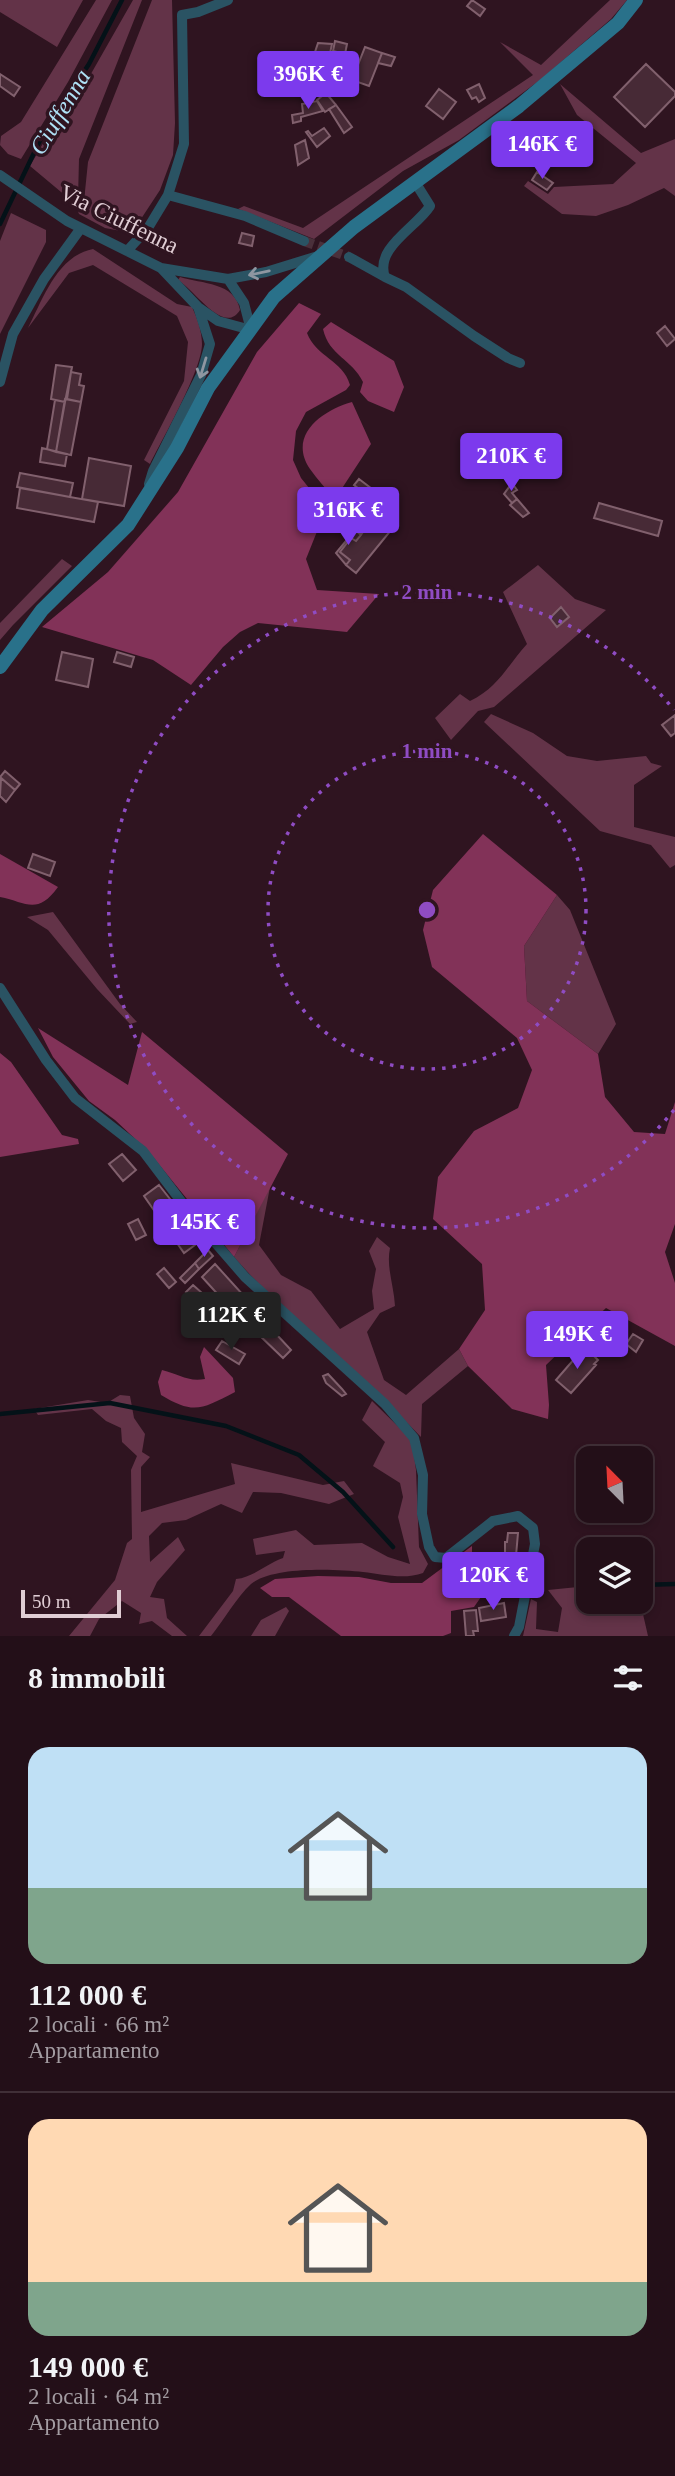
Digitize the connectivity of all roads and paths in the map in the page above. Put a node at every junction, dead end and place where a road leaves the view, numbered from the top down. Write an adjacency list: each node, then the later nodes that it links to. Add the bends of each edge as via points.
1 (228, 0): 5 (street, via 182,15 184,144)
2 (636, 0): 4 (main road, via 618,23 519,106)
3 (0, 175): 6 (street, Via Ciuffenna)
4 (415, 183): 9 (main road); 12 (street, via 430,206 388,252 383,270)
5 (168, 195): 7 (street, via 244,216); 8 (street)
6 (81, 228): 8 (street, Via Ciuffenna); 17 (street, via 44,279 13,334)
7 (304, 241)
8 (127, 251): 11 (street, Via Ciuffenna)
9 (325, 253): 13 (street, Via Ciuffenna, one-way to 13); 15 (main road, via 274,297)
10 (349, 257): 12 (street)
11 (161, 268): 13 (street, Via Ciuffenna); 14 (street)
12 (386, 277): 16 (street)
13 (228, 279): 15 (street, via 244,303)
14 (198, 307): 15 (street, via 218,321); 18 (street, one-way to 18, via 210,344 201,375 153,471)
15 (251, 330): 18 (main road, via 208,388)
16 (520, 363)
17 (0, 382)
18 (145, 499): 19 (main road, via 128,525 42,610)
19 (0, 667)
20 (0, 988): 21 (street, via 75,1098 143,1152 245,1277 385,1404 414,1438 423,1475 422,1514 435,1557 446,1558 493,1521 518,1516 533,1528 535,1544)
21 (514, 1636)

